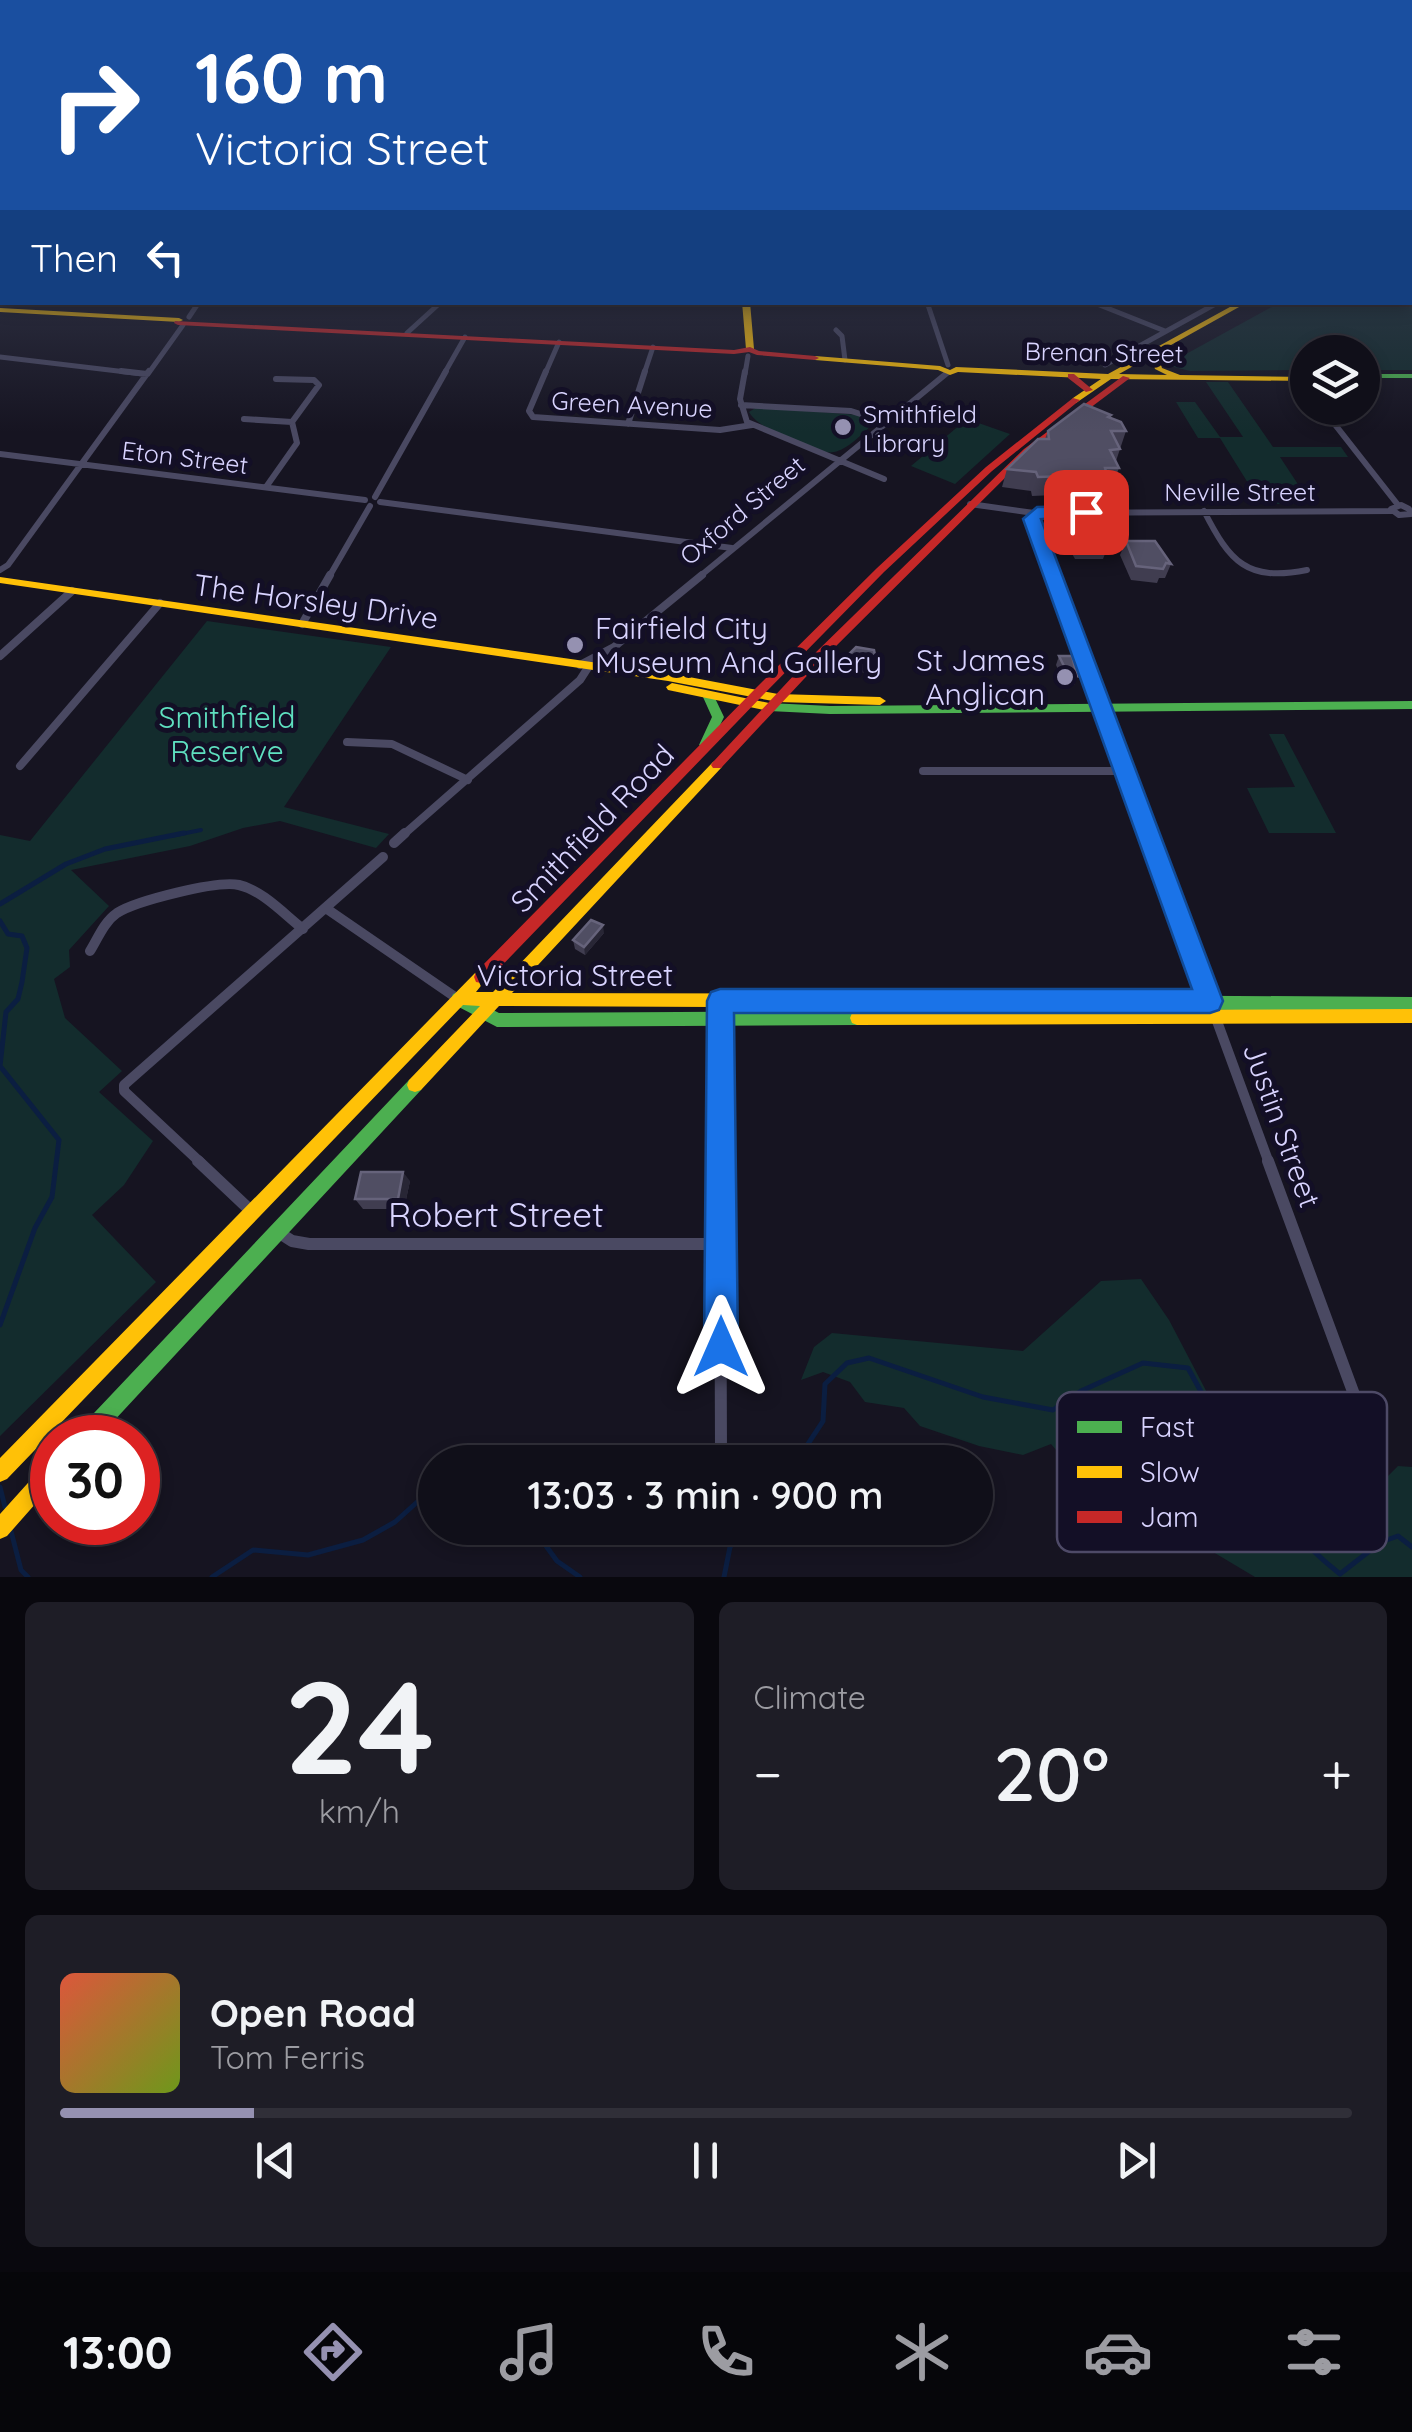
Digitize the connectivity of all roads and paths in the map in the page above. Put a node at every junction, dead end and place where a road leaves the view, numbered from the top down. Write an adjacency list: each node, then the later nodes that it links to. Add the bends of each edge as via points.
1 (197, 305): 10 (street)
2 (438, 305): 13 (street)
3 (746, 305): 17 (main road)
4 (928, 305): 21 (street)
5 (1100, 305): 12 (street)
6 (1213, 305): 12 (street)
7 (1240, 305): 23 (main road, Smithfield Road)
8 (1256, 305): 20 (main road, Smithfield Road)
9 (0, 310): 10 (main road, Brenan Street)
10 (186, 321): 13 (main road, Brenan Street); 22 (street)
11 (836, 330): 19 (street)
12 (1165, 331): 23 (street)
13 (407, 334): 14 (main road, Brenan Street)
14 (465, 337): 15 (main road, Brenan Street); 44 (street)
15 (560, 342): 16 (main road, Brenan Street); 36 (street, Green Avenue, via 530,414)
16 (652, 347): 17 (main road, Brenan Street); 36 (street)
17 (749, 353): 19 (main road, Brenan Street); 31 (street)
18 (0, 357): 22 (street)
19 (846, 360): 21 (main road, Brenan Street)
20 (1156, 360): 23 (main road, Smithfield Road); 25 (main road, via 1159,369)
21 (948, 369): 24 (main road, Brenan Street); 35 (street, Oxford Street)
22 (147, 374): 41 (street)
23 (1115, 375): 24 (main road, Brenan Street); 25 (main road, Brenan Street); 30 (main road, Smithfield Road); 32 (main road, via 1110,395); 46 (main road, Smithfield Road)
24 (1071, 376): 30 (main road)
25 (1177, 376): 29 (main road, Brenan Street)
26 (1380, 376): 27 (main road)
27 (1412, 376)
28 (276, 379): 34 (street, via 319,383)
29 (1290, 379)
30 (1089, 390): 65 (main road, Smithfield Road, via 975,478)
31 (740, 405): 35 (street, via 851,411); 38 (street)
32 (1084, 414)
33 (244, 419): 34 (street)
34 (292, 422): 43 (street, via 297,443)
35 (886, 422): 40 (street, Oxford Street)
36 (628, 424): 38 (street, Green Avenue)
37 (1335, 425): 47 (street)
38 (752, 426): 40 (street)
39 (0, 454): 41 (street, Eton Street)
40 (836, 460): 42 (street); 51 (street, Oxford Street)
41 (82, 465): 43 (street, Eton Street); 52 (street)
42 (884, 479)
43 (266, 488): 45 (street, Eton Street)
44 (378, 500): 45 (street); 51 (street)
45 (367, 503): 57 (street)
46 (970, 504): 49 (street, Neville Street); 62 (main road, Smithfield Road)
47 (1395, 508): 48 (street, Neville Street); 50 (street)
48 (1204, 511): 49 (street, Neville Street); 53 (street, via 1224,552 1244,567 1278,574)
49 (1034, 513): 69 (street, Justin Street)
50 (1410, 516)
51 (732, 548): 58 (street, Oxford Street)
52 (4, 568): 54 (street)
53 (1307, 570)
54 (6, 581): 55 (main road, The Horsley Drive)
55 (72, 590): 56 (main road, The Horsley Drive); 59 (street)
56 (160, 603): 57 (main road, The Horsley Drive); 73 (street)
57 (302, 624): 60 (main road, The Horsley Drive)
58 (614, 647): 60 (street, Oxford Street); 61 (street)
59 (0, 656)
60 (584, 666): 61 (main road, The Horsley Drive); 76 (street, Oxford Street, via 580,680)
61 (608, 670): 63 (main road, The Horsley Drive)
62 (802, 672): 66 (main road, via 809,693); 67 (main road, Smithfield Road)
63 (625, 673): 64 (main road, The Horsley Drive); 65 (main road, The Horsley Drive)
64 (709, 697): 65 (main road, The Horsley Drive); 72 (main road, via 718,717)
65 (749, 699): 67 (main road, The Horsley Drive); 72 (main road, Smithfield Road)
66 (828, 700): 67 (main road, The Horsley Drive); 68 (main road, The Horsley Drive)
67 (773, 702): 68 (main road, The Horsley Drive, via 850,710); 83 (main road, Smithfield Road)
68 (1011, 706): 69 (main road, The Horsley Drive)
69 (1103, 706): 70 (main road, The Horsley Drive); 75 (street, Justin Street)
70 (1412, 706)
71 (347, 742): 76 (street, via 392,744)
72 (703, 749): 82 (main road, Smithfield Road)
73 (20, 766)
74 (924, 770): 75 (street)
75 (1127, 772): 85 (street, Justin Street)
76 (468, 780): 77 (street, Oxford Street)
77 (394, 844)
78 (383, 858): 79 (street)
79 (327, 909): 80 (street); 82 (street, Victoria Street)
80 (303, 929): 81 (street, via 246,887 218,884 126,908 107,922); 91 (street, via 128,1079 124,1091)
81 (90, 951)
82 (458, 999): 83 (main road, Victoria Street); 87 (main road, Victoria Street); 91 (main road, Smithfield Road)
83 (494, 1000): 84 (main road, Victoria Street); 87 (main road, Smithfield Road)
84 (720, 1001): 85 (main road, Victoria Street); 89 (street)
85 (1210, 1001): 86 (main road, Victoria Street); 90 (street, Justin Street)
86 (1412, 1004)
87 (482, 1013): 89 (main road, Victoria Street, via 505,1020); 92 (main road, Smithfield Road)
88 (1412, 1016): 90 (main road, Victoria Street)
89 (720, 1018): 90 (main road, Victoria Street); 93 (street)
90 (1216, 1018): 94 (street, Justin Street)
91 (251, 1211): 97 (main road, Smithfield Road)
92 (276, 1230): 93 (street, Robert Street, via 309,1244); 95 (main road, Smithfield Road)
93 (720, 1244): 96 (street)
94 (1353, 1392)
95 (105, 1415)
96 (721, 1445)
97 (0, 1472)
98 (30, 1496): 99 (main road)
99 (0, 1529)

